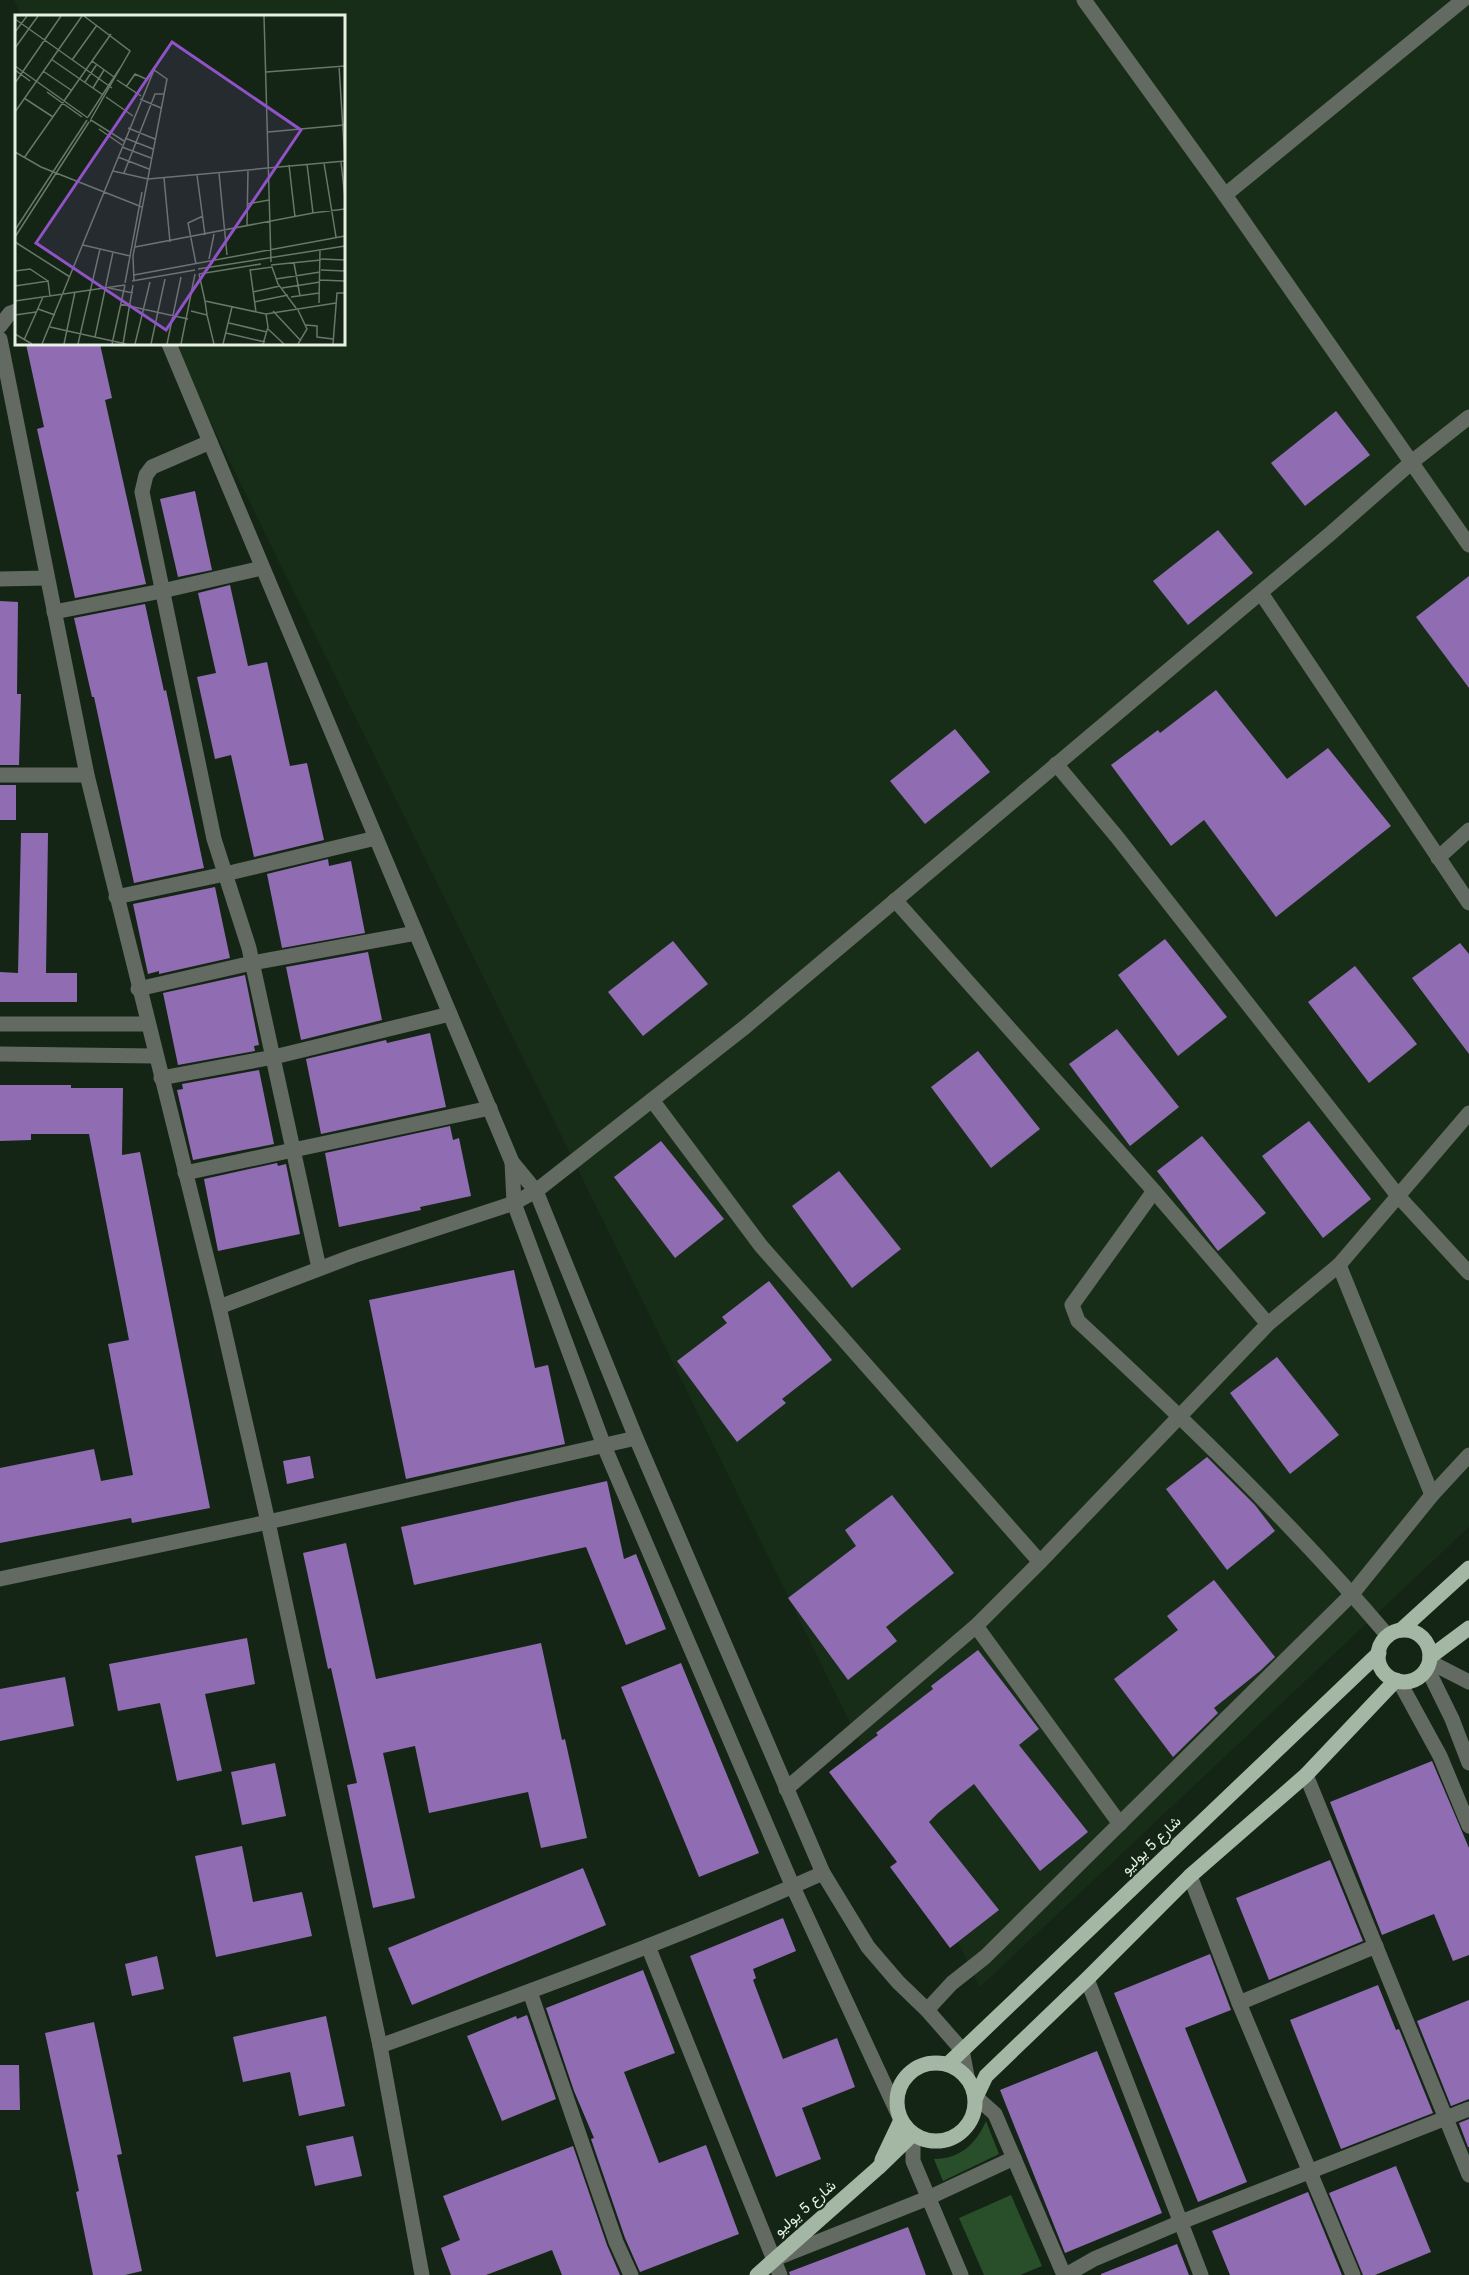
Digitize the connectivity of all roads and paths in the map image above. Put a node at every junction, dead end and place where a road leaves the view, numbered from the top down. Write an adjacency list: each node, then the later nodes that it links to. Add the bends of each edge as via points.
1 (1084, 0): 3 (street)
2 (1463, 0): 3 (street)
3 (1225, 195): 11 (street)
4 (15, 311): 5 (street)
5 (0, 326)
6 (0, 339): 9 (street)
7 (169, 345): 10 (street)
8 (1469, 417): 11 (street)
9 (7, 419): 14 (street)
10 (210, 442): 13 (street); 16 (street, via 152,467 142,484)
11 (1413, 461): 12 (street); 17 (street)
12 (1469, 545)
13 (262, 568): 16 (street); 23 (street)
14 (47, 578): 15 (street); 18 (street)
15 (0, 579)
16 (162, 591): 18 (street); 25 (street, via 214,839)
17 (1261, 592): 19 (street); 24 (street)
18 (54, 612): 21 (street)
19 (1056, 764): 27 (street); 47 (street)
20 (0, 775): 21 (street)
21 (87, 775): 26 (street)
22 (1469, 830): 24 (street)
23 (376, 838): 25 (street); 29 (street)
24 (1438, 858): 28 (street)
25 (225, 874): 26 (street); 30 (street)
26 (116, 897): 31 (street)
27 (895, 900): 39 (street); 46 (street)
28 (1469, 903)
29 (416, 933): 30 (street); 32 (street)
30 (252, 963): 31 (street); 37 (street)
31 (138, 989): 34 (street)
32 (450, 1014): 37 (street); 40 (street)
33 (0, 1024): 34 (street)
34 (147, 1024): 36 (street)
35 (0, 1054): 36 (street)
36 (155, 1056): 38 (street)
37 (274, 1057): 38 (street); 42 (street)
38 (161, 1078): 44 (street)
39 (652, 1100): 45 (street); 60 (street, via 761,1246)
40 (490, 1108): 42 (street); 43 (street)
41 (1469, 1113): 47 (street)
42 (294, 1151): 44 (street); 50 (street)
43 (512, 1162): 45 (street); 48 (street)
44 (185, 1173): 52 (street)
45 (536, 1191): 48 (street); 55 (street)
46 (1154, 1191): 53 (street); 54 (street, via 1072,1305 1078,1321)
47 (1399, 1197): 49 (street); 51 (street)
48 (514, 1203): 50 (street); 56 (street)
49 (1339, 1265): 53 (street); 58 (street)
50 (319, 1268): 52 (street)
51 (1469, 1273)
52 (219, 1307): 59 (street)
53 (1268, 1324): 54 (street)
54 (1181, 1416): 60 (street); 63 (street)
55 (636, 1438): 56 (street); 73 (street)
56 (604, 1446): 59 (street); 78 (street)
57 (1469, 1455): 58 (street)
58 (1432, 1496): 63 (street)
59 (268, 1522): 62 (street); 85 (street)
60 (1040, 1562): 64 (street)
61 (1469, 1568): 66 (main road)
62 (0, 1579)
63 (1352, 1594): 66 (street); 74 (street)
64 (976, 1626): 73 (street); 74 (street)
65 (1469, 1629): 68 (main road)
66 (1394, 1633): 67 (main road); 68 (main road, via 1408,1630 1422,1637 1427,1643)
67 (1379, 1653): 69 (main road, via 1382,1669); 86 (main road, شارع 5 يوليو)
68 (1429, 1662): 69 (main road, via 1415,1679); 70 (street); 71 (street)
69 (1397, 1681): 72 (main road); 75 (street, via 1440,1756)
70 (1469, 1682)
71 (1469, 1763)
72 (1306, 1775): 77 (main road); 80 (street)
73 (786, 1789): 76 (street)
74 (1120, 1824): 84 (street)
75 (1469, 1826)
76 (823, 1873): 78 (street); 84 (street, via 868,1947)
77 (1190, 1876): 81 (main road); 83 (street)
78 (793, 1887): 79 (street); 92 (street)
79 (648, 1946): 82 (street); 100 (street)
80 (1376, 1946): 83 (street); 91 (street)
81 (1087, 1979): 89 (main road, via 986,2076); 99 (street)
82 (530, 1992): 85 (street); 102 (street, via 612,2231)
83 (1239, 2003): 96 (street)
84 (927, 2010): 86 (street)
85 (380, 2046): 101 (street)
86 (962, 2050): 87 (main road, شارع 5 يوليو); 88 (street)
87 (948, 2064): 88 (main road); 92 (main road, via 935,2062 910,2072 897,2094)
88 (967, 2076): 89 (main road)
89 (976, 2097): 93 (main road, via 970,2122 951,2139 925,2140); 94 (street, via 995,2114)
90 (1469, 2109): 91 (street)
91 (1446, 2117): 96 (street); 97 (street)
92 (901, 2120): 93 (main road); 95 (main road, شارع 5 يوليو)
93 (913, 2134): 95 (main road, شارع 5 يوليو); 98 (street, via 913,2161)
94 (1014, 2158): 98 (street); 106 (street)
95 (878, 2168): 100 (main road, شارع 5 يوليو)
96 (1310, 2171): 99 (street); 108 (street)
97 (1469, 2175)
98 (928, 2198): 100 (street); 105 (street)
99 (1181, 2222): 106 (street); 107 (street)
100 (774, 2259): 103 (main road, شارع 5 يوليو); 104 (street)
101 (422, 2275)
102 (631, 2275)
103 (757, 2275)
104 (780, 2275)
105 (962, 2275)
106 (1065, 2275)
107 (1201, 2275)
108 (1353, 2275)

